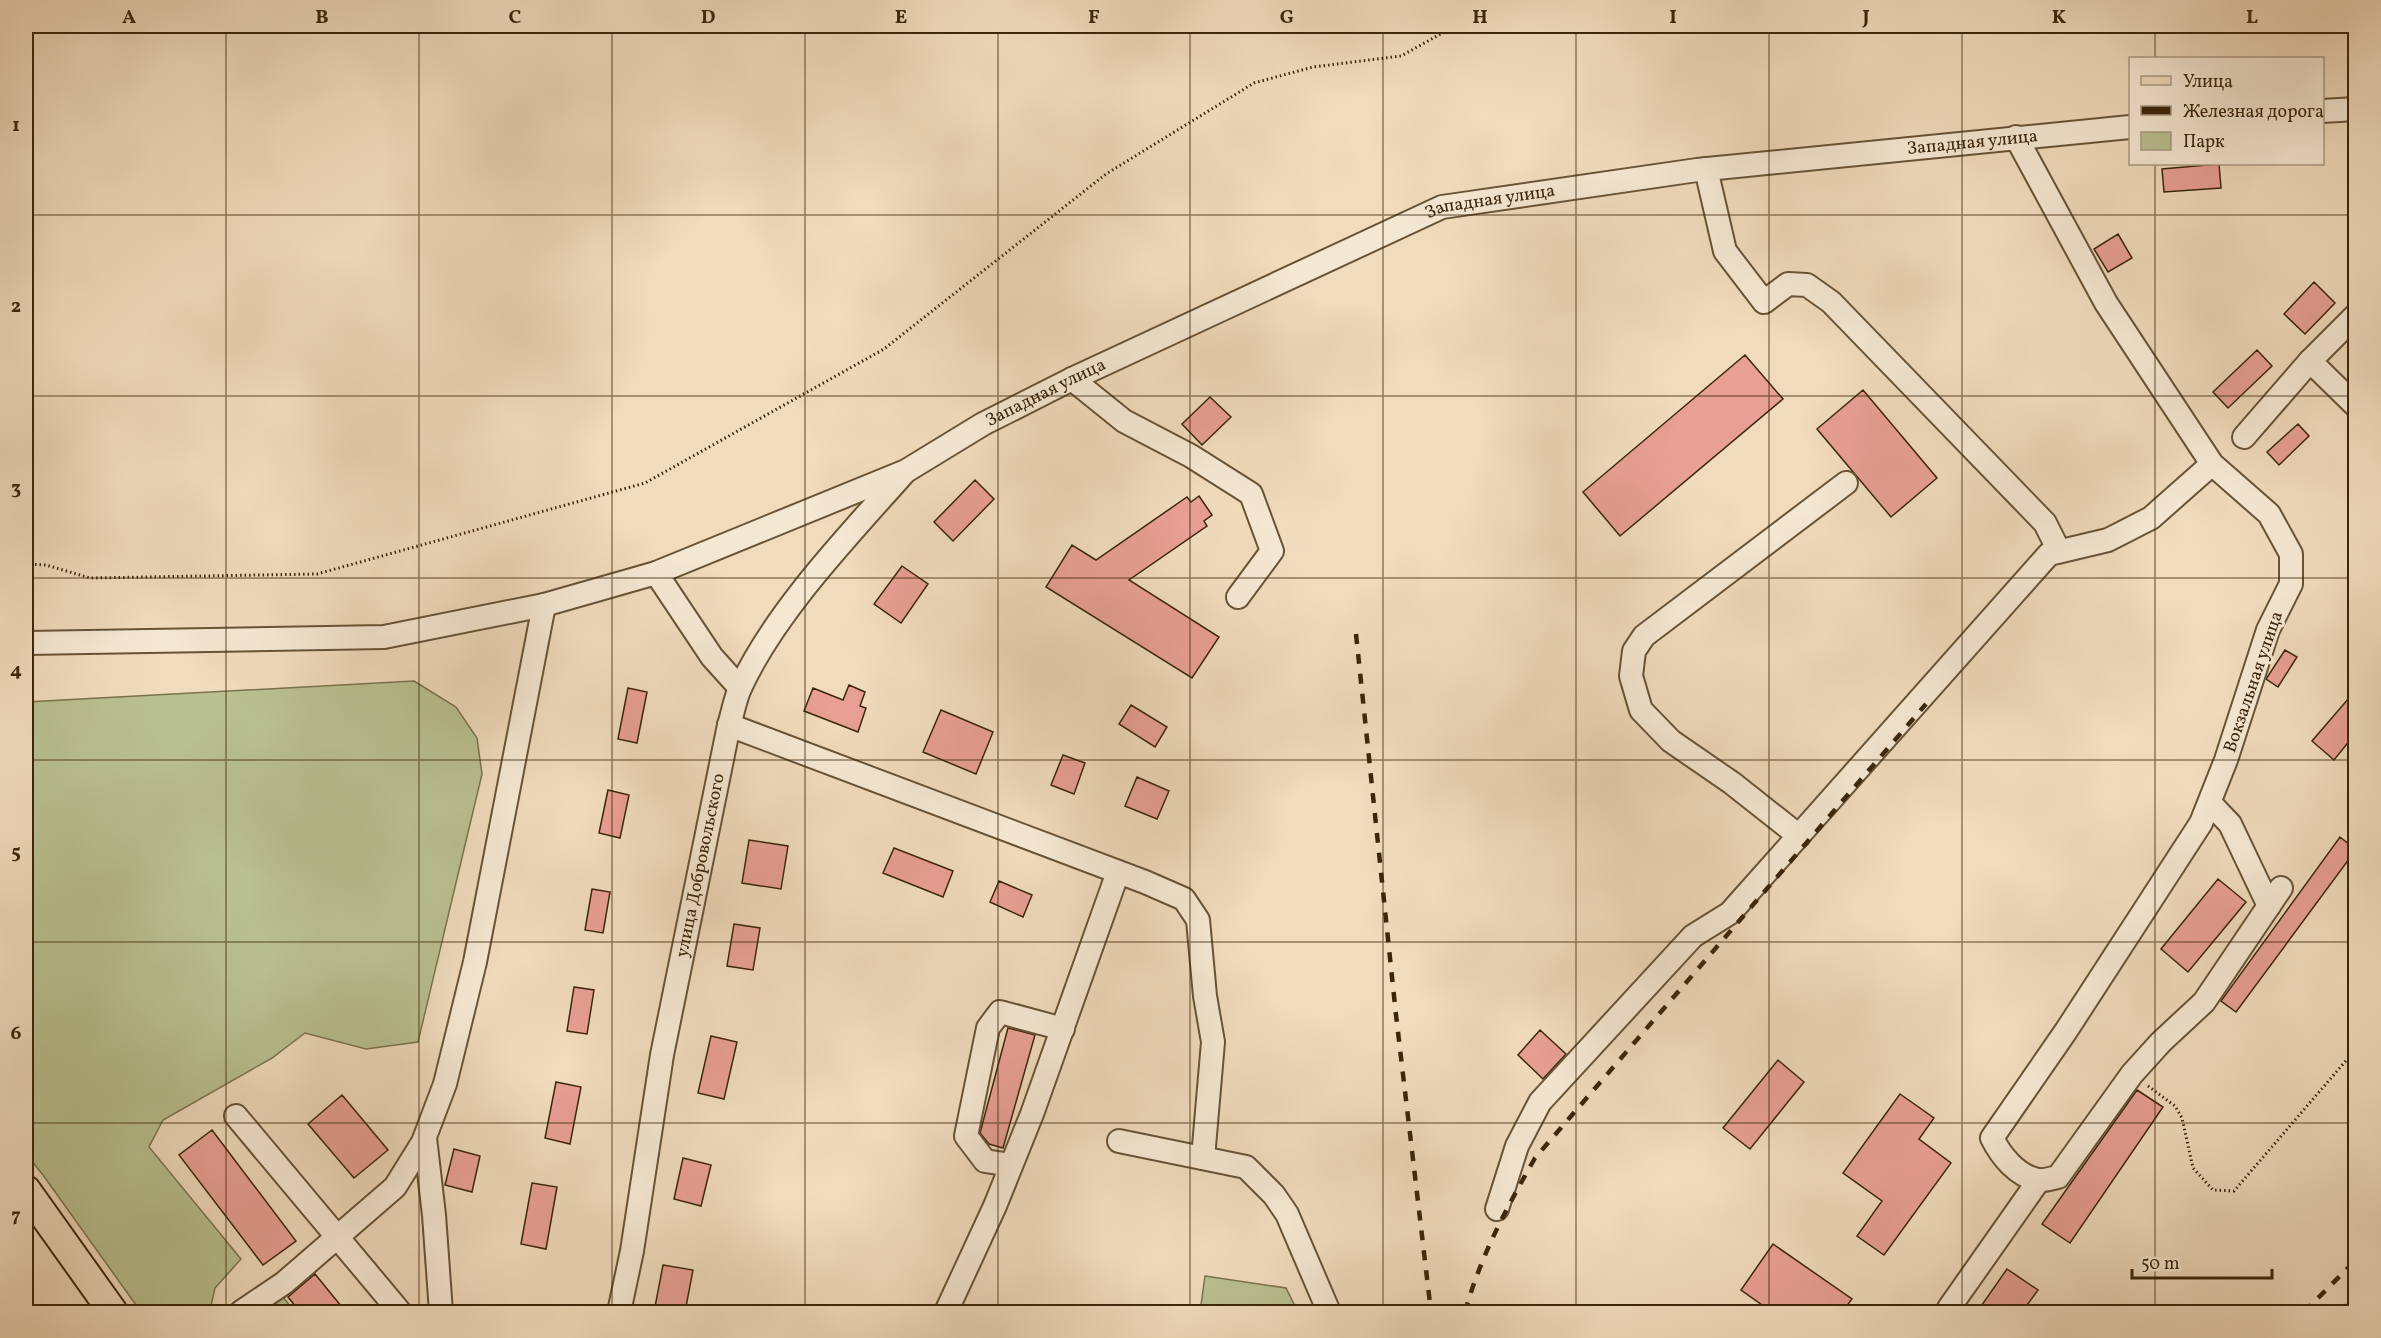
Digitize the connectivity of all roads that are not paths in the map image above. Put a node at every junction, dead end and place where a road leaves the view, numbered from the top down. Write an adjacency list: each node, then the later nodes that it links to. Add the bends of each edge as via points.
1 (2355, 108): 2 (street)
2 (2324, 111)
3 (2129, 127): 4 (street, Западная улица)
4 (2016, 137): 5 (street, Западная улица); 11 (street, Вокзальная улица, via 2106,303)
5 (1706, 169): 8 (street, Западная улица, via 1442,207); 14 (street, via 1725,251 1764,302 1788,284 1807,285 1831,302 2045,522)
6 (2355, 315): 7 (street)
7 (2310, 361): 9 (street); 10 (street)
8 (1072, 379): 12 (street, Западная улица, via 983,424); 16 (street, via 1124,421 1191,456 1251,494 1272,551)
9 (2355, 406)
10 (2244, 436)
11 (2212, 464): 14 (street, via 2151,518 2108,540); 21 (street, Вокзальная улица, via 2269,514 2291,554 2291,584 2268,630)
12 (906, 471): 15 (street); 19 (street, улица Добровольского, via 778,624)
13 (1846, 483): 22 (street, via 1644,636 1634,651 1631,676 1641,710 1671,741)
14 (2059, 551): 22 (street, via 2049,554)
15 (656, 573): 17 (street); 19 (street, via 712,657)
16 (1238, 597)
17 (544, 604): 18 (street, via 384,637); 26 (street, via 475,962 445,1084)
18 (26, 643)
19 (740, 688): 20 (street, улица Добровольского)
20 (729, 725): 23 (street); 39 (street, улица Добровольского, via 662,1055 632,1251)
21 (2210, 803): 30 (street, Вокзальная улица, via 2201,823 2066,1031 1992,1138 2017,1171); 30 (street, via 2230,824 2275,897 2204,1002 2132,1074 2058,1177)
22 (1798, 836): 32 (street, via 1730,913 1693,936 1540,1102 1517,1146)
23 (1118, 872): 24 (street); 28 (street, via 1184,899 1198,920 1213,1042)
24 (1063, 1029): 29 (street); 29 (street, via 1000,1012 988,1028 966,1136 985,1161)
25 (236, 1116): 33 (street)
26 (424, 1138): 33 (street, via 394,1187); 38 (street)
27 (1119, 1141): 28 (street)
28 (1203, 1158): 41 (street, via 1246,1167 1274,1195 1287,1214)
29 (1011, 1165): 40 (street)
30 (2039, 1180): 34 (street)
31 (26, 1190): 35 (main road)
32 (1497, 1209)
33 (337, 1237): 36 (street, via 284,1283); 37 (street)
34 (1949, 1308)
35 (113, 1312)
36 (241, 1312)
37 (400, 1312)
38 (441, 1312)
39 (618, 1312)
40 (946, 1312)
41 (1329, 1312)

